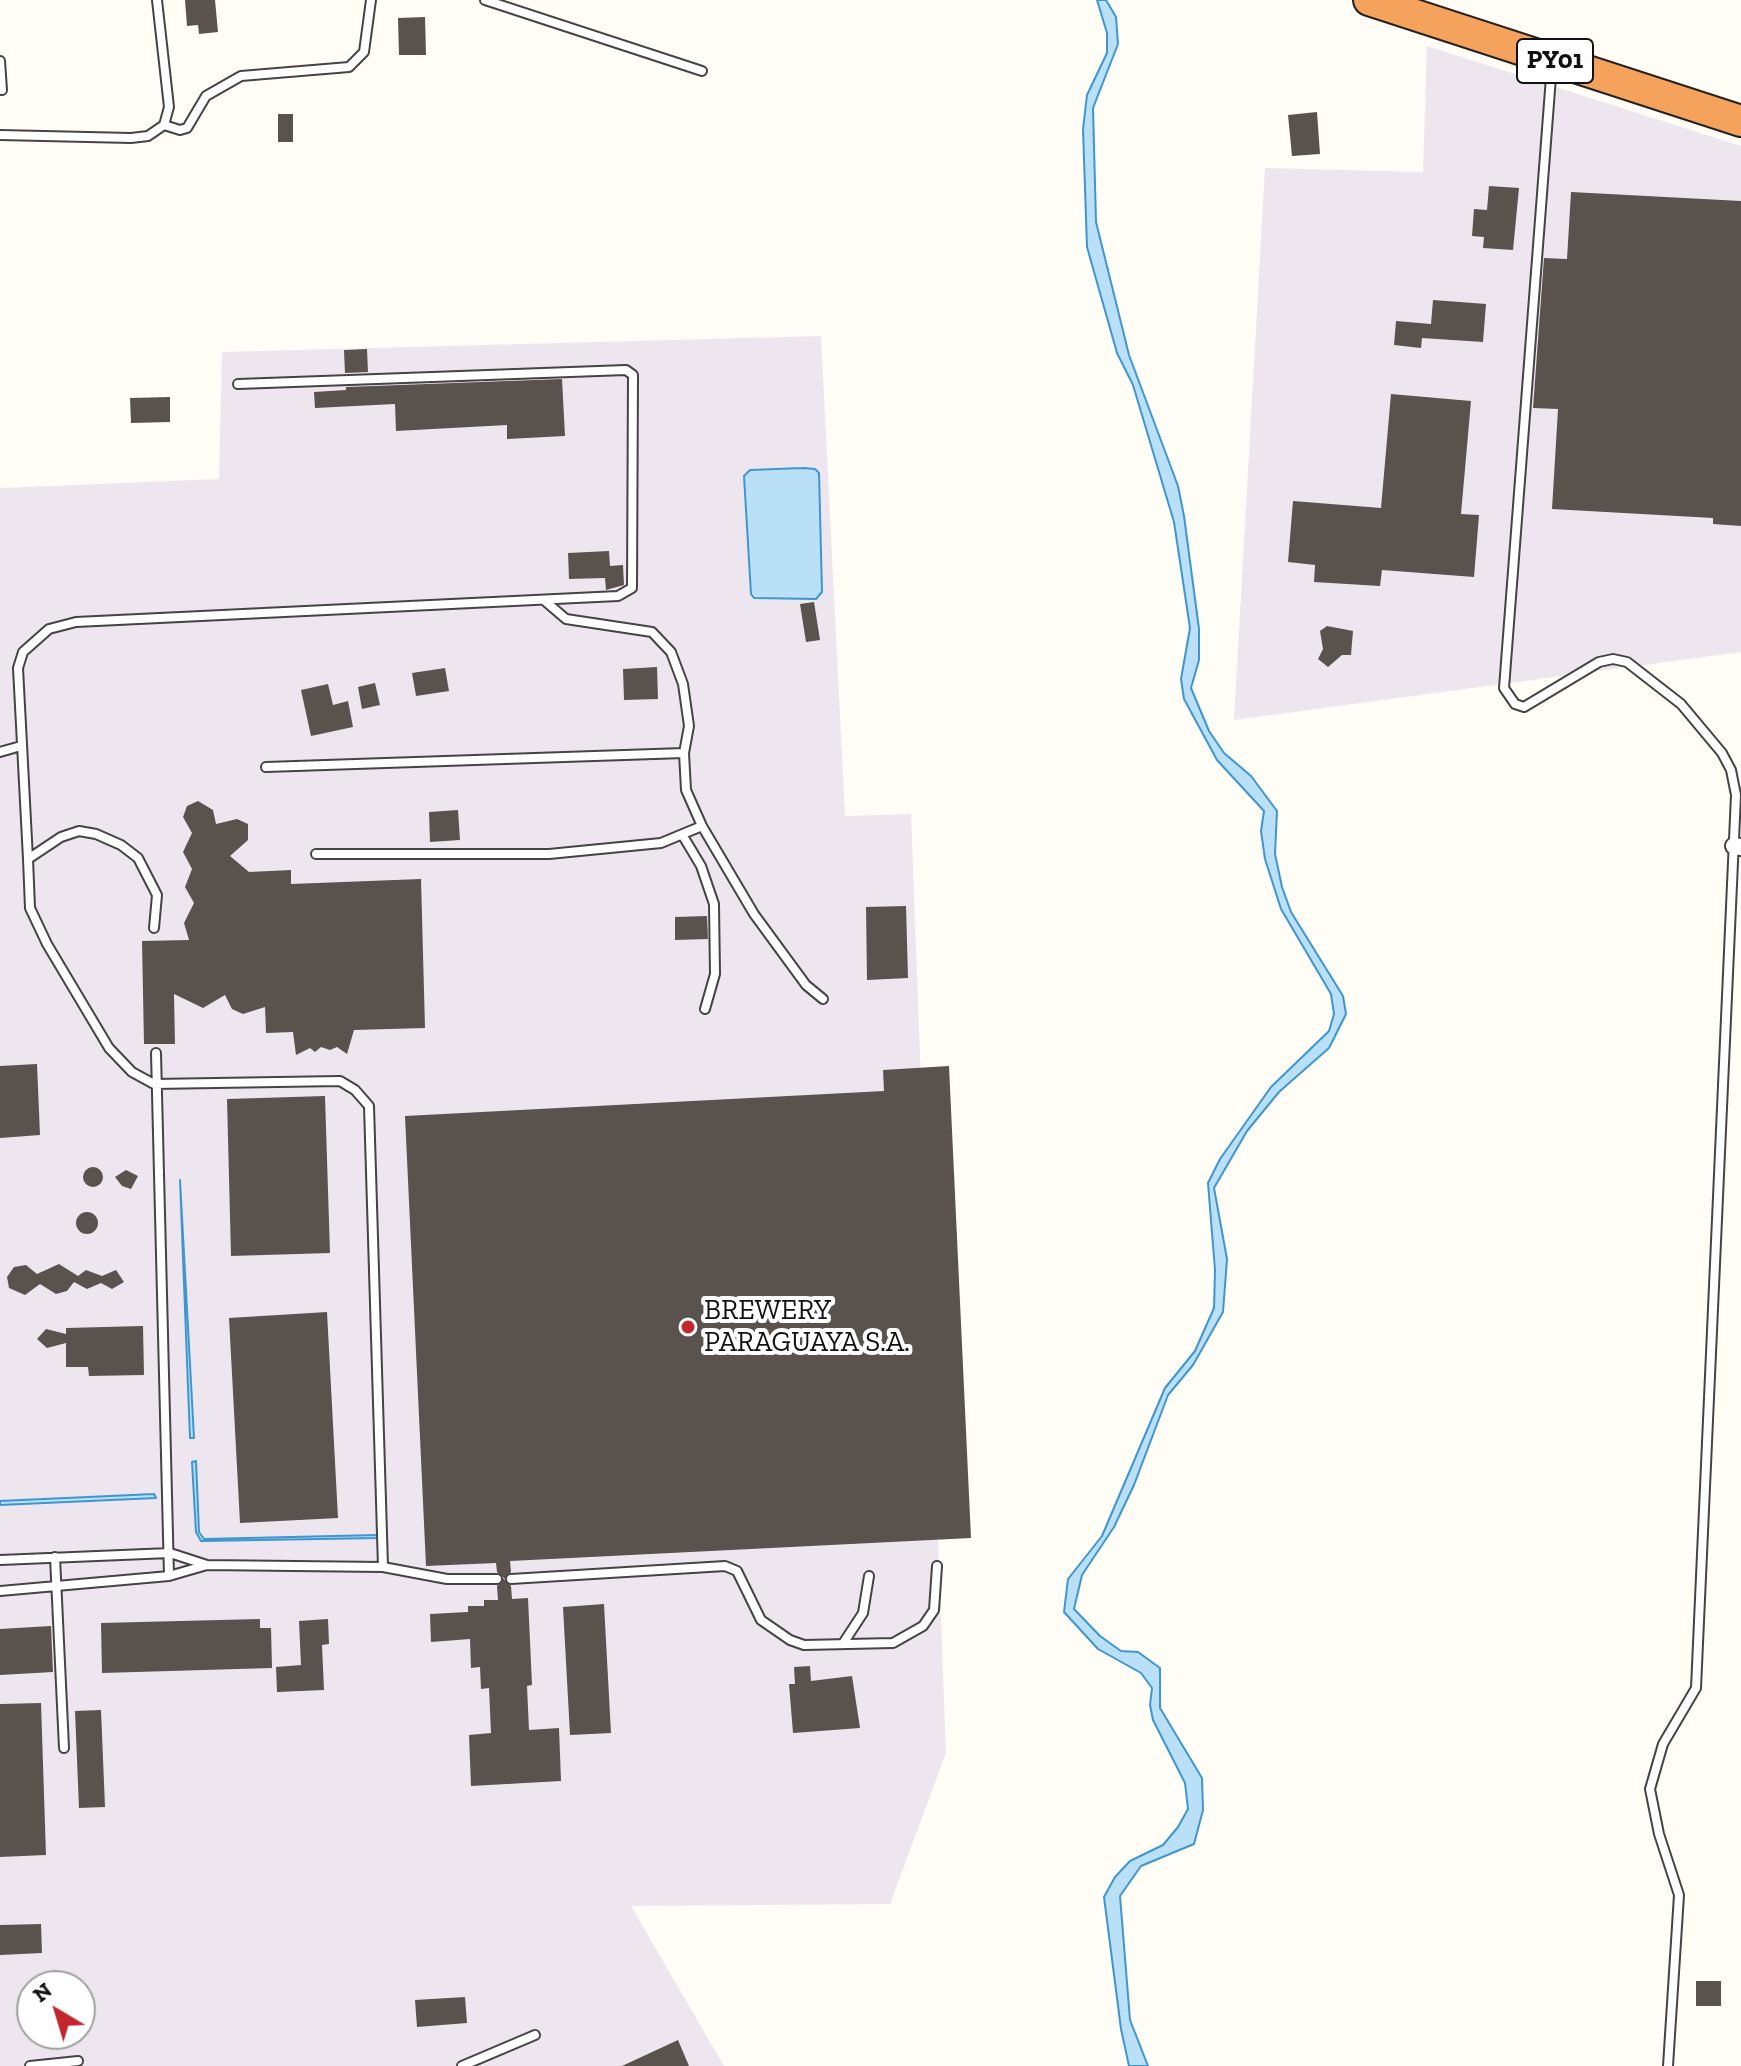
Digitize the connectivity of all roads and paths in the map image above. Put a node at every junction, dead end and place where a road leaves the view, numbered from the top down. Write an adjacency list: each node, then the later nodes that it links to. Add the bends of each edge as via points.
1 (157, 0): 10 (lane, via 169,107)
2 (371, 0): 10 (lane, via 364,52 349,67 241,76 206,96 187,128)
3 (485, 0): 7 (lane)
4 (1369, 0): 5 (highway, PY01)
5 (1552, 60): 9 (highway, PY01); 20 (lane, via 1504,688 1524,707 1599,662 1627,662 1647,675 1681,704 1731,770)
6 (0, 61): 8 (lane)
7 (702, 71)
8 (2, 90)
9 (1741, 121)
10 (164, 125): 11 (lane, via 148,136 131,138)
11 (0, 135)
12 (238, 384): 13 (lane, via 618,368 633,375 632,588 618,596)
13 (545, 601): 14 (lane, via 76,622 49,629 23,652 18,668); 16 (lane, via 566,619 652,632 663,641 683,684 689,726)
14 (21, 746): 15 (lane); 22 (lane)
15 (0, 752)
16 (684, 753): 17 (lane); 18 (lane, via 686,790)
17 (266, 767)
18 (702, 826): 19 (lane); 24 (lane, via 754,914 806,985)
19 (683, 836): 21 (lane, via 661,843 549,854); 25 (lane, via 714,904 715,974)
20 (1738, 846): 46 (lane, via 1696,1688 1663,1744 1650,1789 1679,1895)
21 (316, 854)
22 (28, 859): 23 (lane, via 79,831 121,845 138,858 157,895); 27 (lane, via 30,908 47,944 109,1048 132,1072)
23 (154, 928)
24 (823, 999)
25 (705, 1009)
26 (156, 1053): 27 (lane)
27 (154, 1084): 28 (lane); 33 (lane, via 340,1081 369,1106)
28 (170, 1553): 29 (lane); 31 (lane); 34 (lane)
29 (55, 1557): 30 (lane); 38 (lane)
30 (0, 1560)
31 (207, 1565): 33 (lane); 34 (lane)
32 (937, 1566): 40 (lane, via 934,1610 923,1626 893,1643)
33 (383, 1567): 36 (lane, via 447,1579)
34 (169, 1576): 38 (lane)
35 (869, 1576): 40 (lane, via 863,1613)
36 (497, 1579)
37 (511, 1579): 40 (lane, via 725,1566 737,1571 761,1620 777,1635 804,1645)
38 (57, 1587): 39 (lane); 41 (lane)
39 (0, 1591)
40 (844, 1642)
41 (64, 1748)
42 (535, 2035): 45 (lane)
43 (78, 2061): 44 (lane)
44 (30, 2066)
45 (462, 2066)
46 (1668, 2066)

